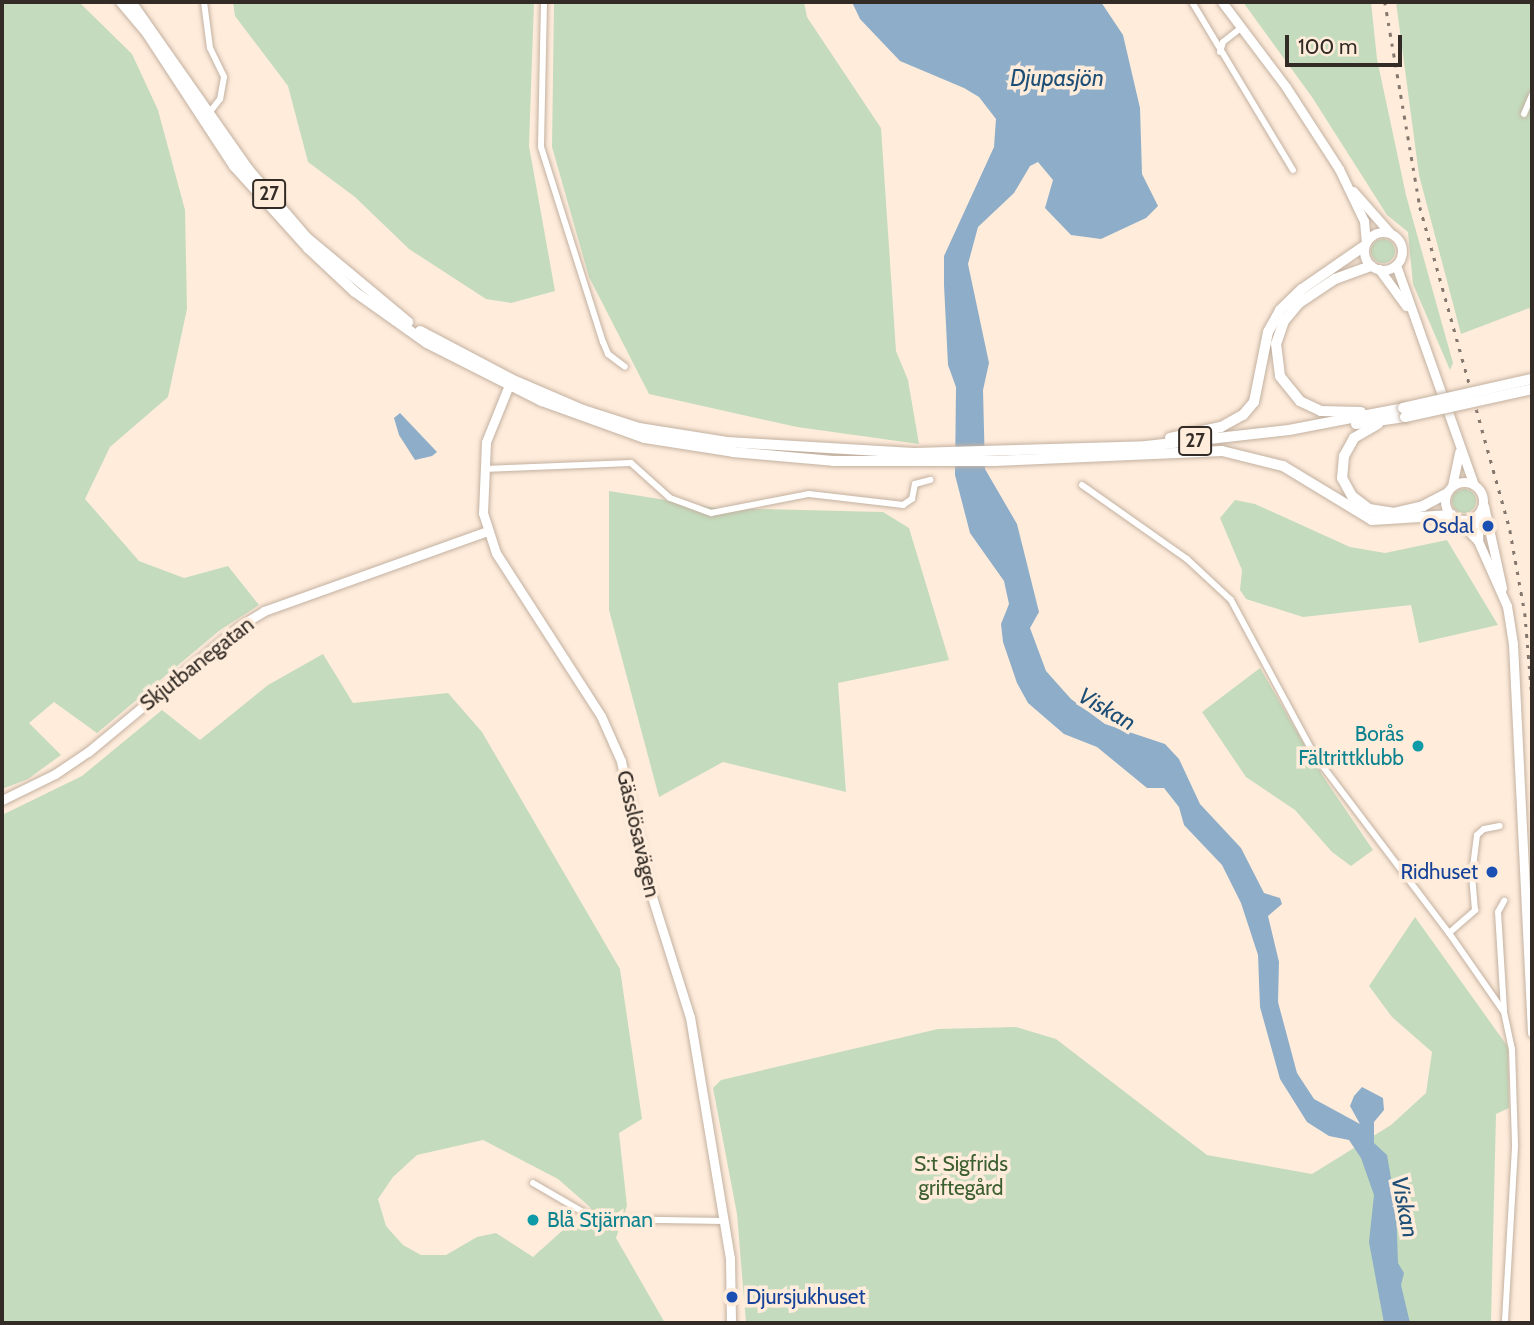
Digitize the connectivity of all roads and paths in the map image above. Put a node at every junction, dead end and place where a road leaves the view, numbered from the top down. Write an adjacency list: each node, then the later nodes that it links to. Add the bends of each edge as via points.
1 (121, 2): 21 (main road, 27, via 147,33 234,166 293,233 355,292 393,319)
2 (131, 2): 10 (main road, 27)
3 (204, 2): 10 (street, via 210,48 224,77 220,99)
4 (544, 2): 19 (street, via 541,147 603,342 608,354)
5 (1192, 2): 8 (street)
6 (1222, 2): 7 (street)
7 (1242, 27): 8 (street, via 1223,42); 13 (street, via 1307,117)
8 (1220, 52): 12 (street)
9 (1532, 95): 11 (street)
10 (209, 113): 21 (main road, 27, via 248,169 306,237 417,330)
11 (1524, 114)
12 (1293, 170)
13 (1352, 190): 14 (street); 15 (street, via 1364,221)
14 (1391, 233): 15 (street, via 1379,232); 16 (street, via 1402,250)
15 (1365, 244): 17 (street); 25 (main road, via 1280,310 1268,332 1254,402 1243,415 1221,427)
16 (1396, 265): 17 (street); 18 (street)
17 (1375, 268): 18 (street); 23 (main road, via 1335,279 1291,311 1278,333 1277,365 1291,393 1310,407 1339,413)
18 (1407, 307): 26 (street, via 1455,425)
19 (625, 367)
20 (1532, 379): 23 (main road, 27, bridge)
21 (509, 383): 25 (main road, 27, via 639,428 727,442 915,458); 27 (street, Gässlösavägen, via 485,442)
22 (1532, 388): 23 (main road, 27, bridge)
23 (1401, 412): 24 (main road, 27); 25 (main road, 27)
24 (1383, 422): 25 (main road, 27); 31 (main road, via 1347,446 1341,468 1352,496 1369,509 1393,513 1423,506)
25 (1147, 450): 33 (main road, via 1222,451 1266,460 1296,472 1372,520)
26 (1459, 450): 29 (street); 31 (street)
27 (482, 468): 28 (street, via 537,470 631,463 670,498 711,513 809,494 903,506 912,499 915,484); 34 (street, Gässlösavägen)
28 (930, 480)
29 (1473, 483): 31 (street); 32 (street, via 1481,492)
30 (1082, 485): 40 (street, via 1187,559 1231,600 1315,755)
31 (1449, 490): 33 (street)
32 (1481, 508): 33 (street, via 1469,519); 35 (street); 36 (street)
33 (1455, 517): 35 (street)
34 (488, 531): 37 (street, Skjutbanegatan, via 264,611 88,752); 44 (street, Gässlösavägen, via 499,559 616,746 646,881 690,1017)
35 (1478, 537): 36 (street)
36 (1502, 593): 42 (street, via 1509,616 1518,704)
37 (2, 800)
38 (1500, 826): 40 (street, via 1477,835 1472,875 1475,910)
39 (1504, 901): 41 (street, via 1498,912)
40 (1448, 933): 41 (street)
41 (1504, 1012): 46 (street, via 1512,1049 1516,1147)
42 (1532, 1033)
43 (533, 1183): 44 (street, via 595,1219)
44 (724, 1220): 45 (street, Gässlösavägen, via 732,1282)
45 (731, 1323)
46 (1505, 1323)

